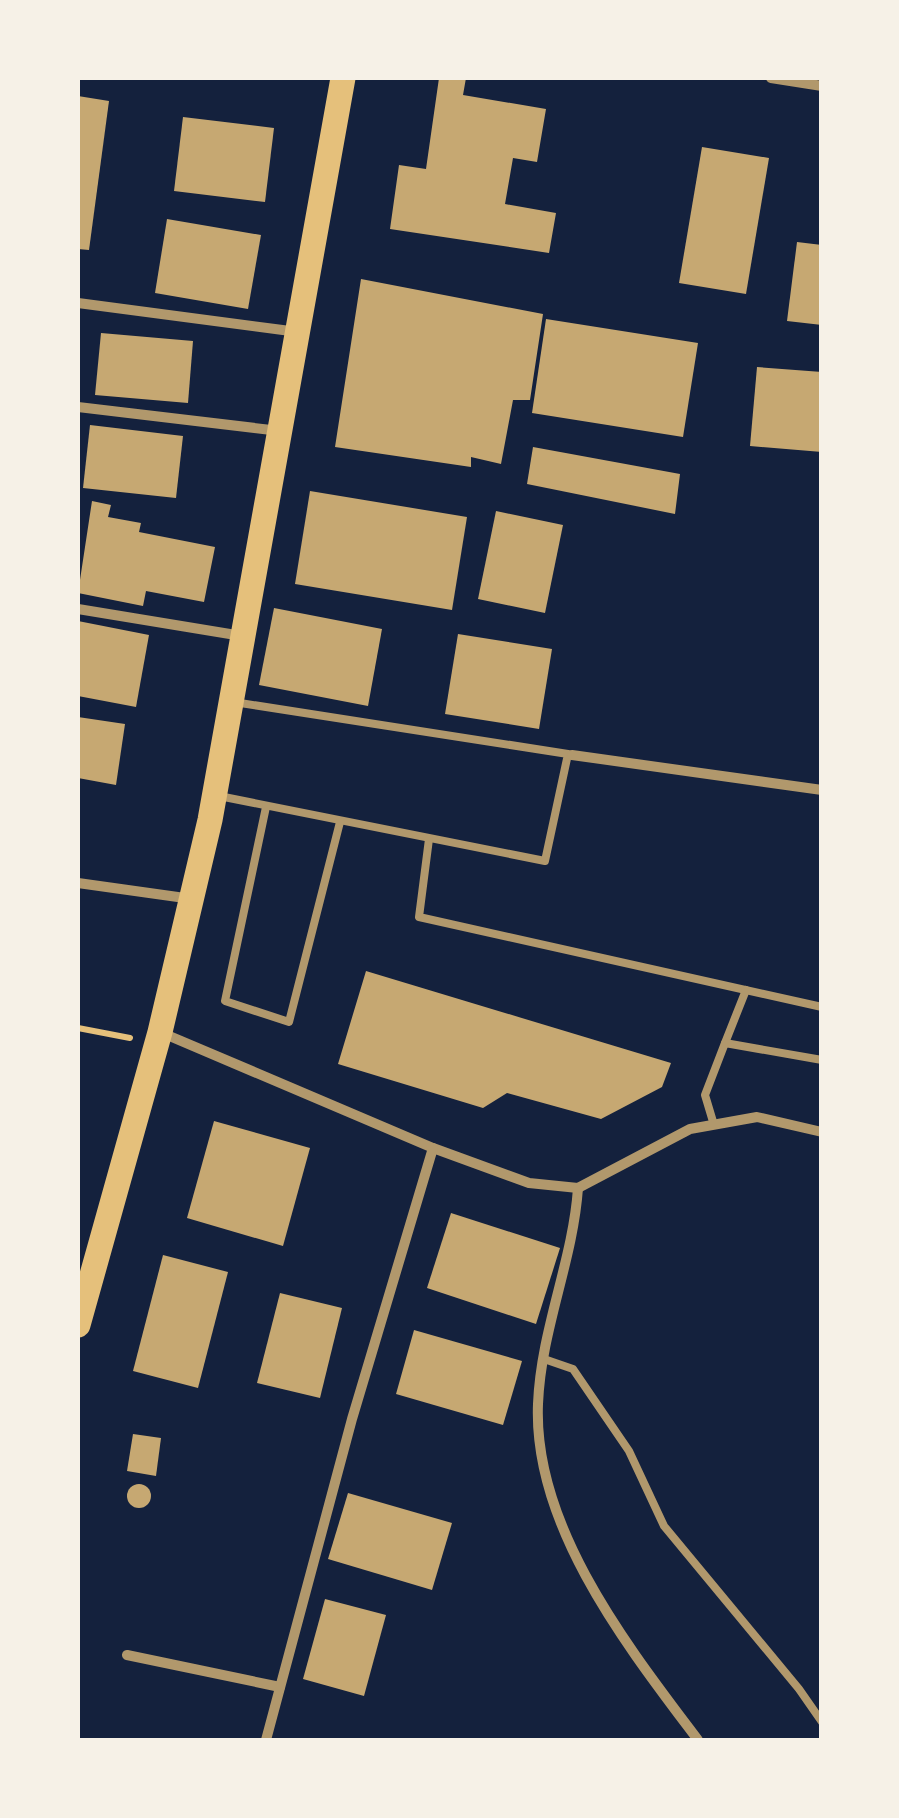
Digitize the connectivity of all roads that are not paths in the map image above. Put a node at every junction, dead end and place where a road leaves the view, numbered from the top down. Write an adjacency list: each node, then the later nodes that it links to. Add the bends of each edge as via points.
1 (342, 78): 5 (main road)
2 (771, 78): 3 (street)
3 (822, 86)
4 (78, 303): 5 (street)
5 (299, 332): 7 (main road)
6 (78, 407): 7 (street)
7 (281, 432): 9 (main road)
8 (78, 609): 9 (street)
9 (242, 636): 10 (main road)
10 (230, 701): 11 (lane); 13 (main road)
11 (570, 754): 12 (street); 16 (lane, via 545,861)
12 (822, 790)
13 (215, 795): 14 (lane); 18 (main road)
14 (266, 807): 15 (lane); 15 (lane, via 225,1001 290,1022)
15 (340, 822): 16 (lane)
16 (428, 839): 19 (lane, via 419,917)
17 (78, 883): 18 (street)
18 (192, 899): 21 (main road)
19 (746, 990): 20 (lane); 22 (lane)
20 (822, 1007)
21 (158, 1037): 26 (street); 28 (main road)
22 (725, 1044): 23 (lane); 24 (lane, via 705,1095)
23 (822, 1060)
24 (714, 1125): 25 (street, via 756,1117); 27 (street, via 690,1129)
25 (822, 1132)
26 (433, 1148): 27 (street, via 529,1183); 31 (street)
27 (578, 1188): 29 (street)
28 (78, 1325)
29 (544, 1359): 32 (lane, via 573,1369 629,1451 664,1526); 34 (street, via 538,1405 545,1476 568,1539 628,1649)
30 (128, 1655): 31 (street)
31 (280, 1686): 33 (street)
32 (822, 1722)
33 (266, 1740)
34 (698, 1740)

